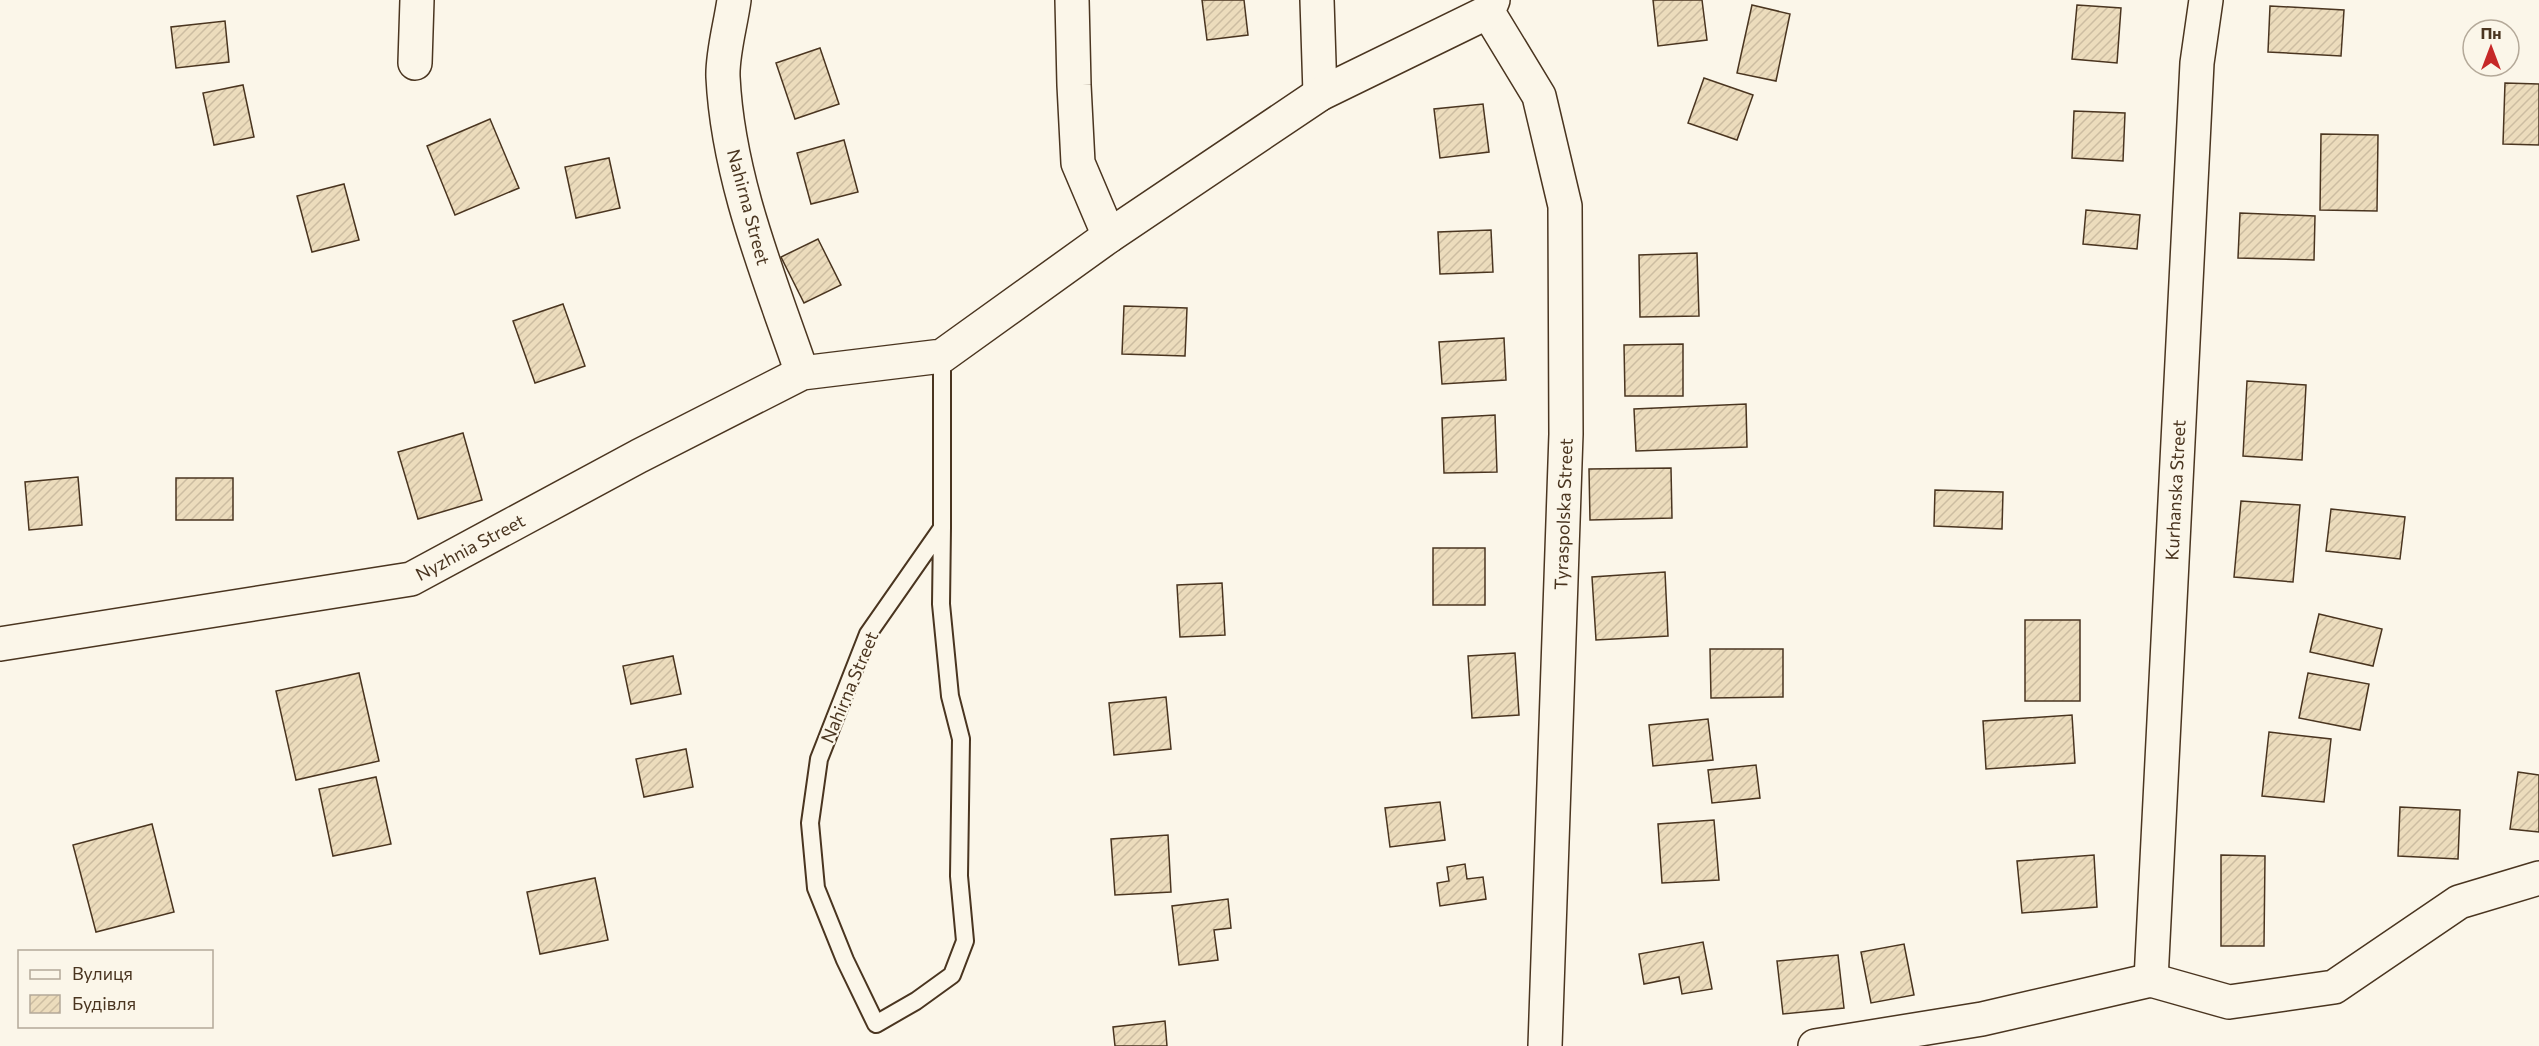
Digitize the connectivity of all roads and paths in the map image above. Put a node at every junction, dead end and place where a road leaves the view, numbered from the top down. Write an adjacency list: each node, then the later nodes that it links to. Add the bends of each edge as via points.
1 (417, 0): 7 (street)
2 (734, 0): 11 (street, Nahirna Street, via 723,75 734,161 757,243)
3 (1072, 0): 9 (street, via 1078,163)
4 (1317, 0): 8 (street)
5 (2206, 0): 15 (street, Kurhanska Street, via 2197,63)
6 (1491, 6): 8 (street); 16 (street, Tyraspolska Street, via 1539,96 1565,206 1566,434)
7 (415, 63)
8 (1320, 94): 9 (street)
9 (1109, 236): 10 (street)
10 (942, 356): 11 (street); 12 (lane)
11 (802, 373): 13 (street, Nyzhnia Street, via 411,579)
12 (942, 528): 12 (lane, Nahirna Street, via 868,634 819,759 810,823 816,888 876,1024 952,975 965,941 959,876 961,739 950,696 943,627)
13 (0, 644)
14 (2539, 878): 15 (street, via 2459,902 2334,987 2229,1002)
15 (2151, 980): 17 (street, via 1982,1018)
16 (1545, 1046)
17 (1815, 1046)

